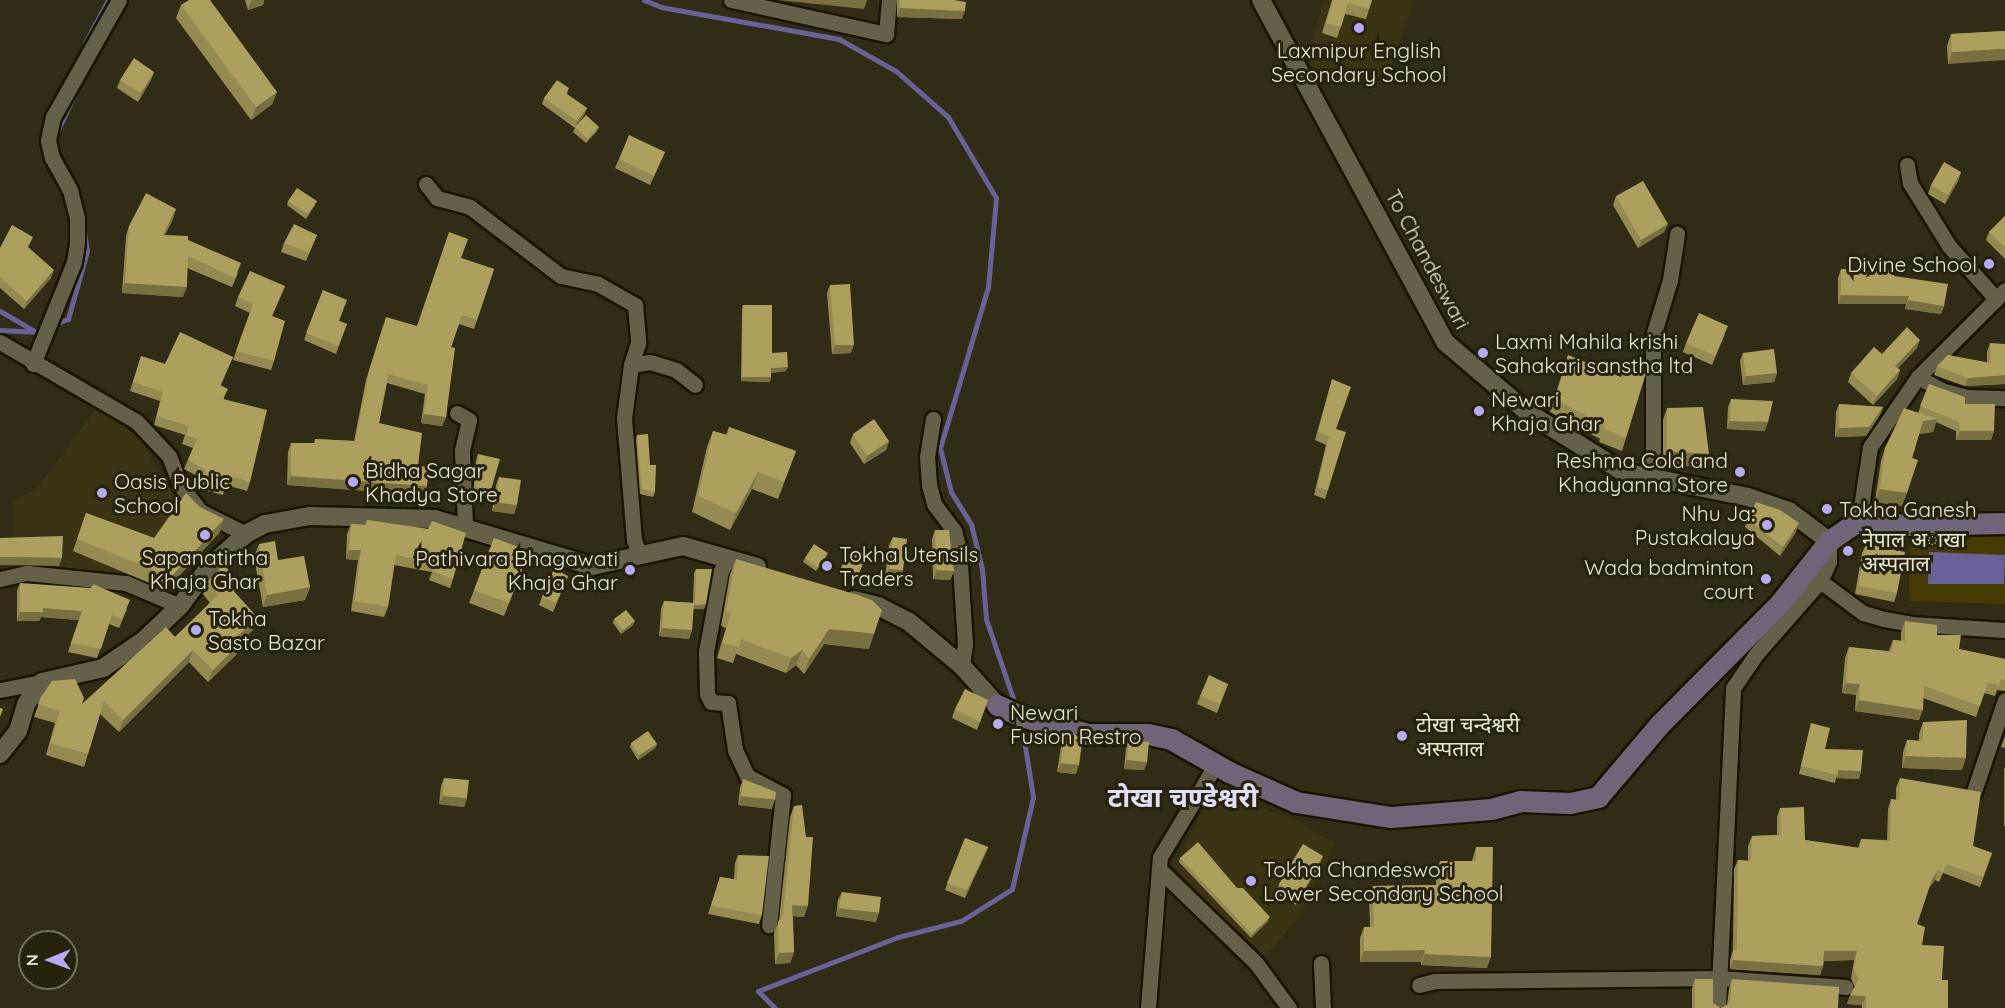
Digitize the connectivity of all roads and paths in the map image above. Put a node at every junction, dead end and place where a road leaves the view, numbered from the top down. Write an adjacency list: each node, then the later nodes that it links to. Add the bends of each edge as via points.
1 (119, 0): 10 (street, via 53,117 48,140 77,218 74,262)
2 (731, 0): 3 (street, via 886,34)
3 (889, 0)
4 (1261, 0): 17 (street, To Chandeswari, via 1445,342 1527,412 1623,472)
5 (1907, 165): 8 (street, via 1910,183 1949,246)
6 (426, 184): 11 (street, via 437,198 470,207 561,276 598,284 635,305 638,342)
7 (1677, 234): 17 (street, via 1670,280 1653,336)
8 (2000, 295): 12 (street)
9 (3, 344): 10 (street)
10 (33, 364): 21 (street, via 136,421 169,456 180,485 200,511)
11 (631, 365): 13 (street, via 651,362 676,370); 23 (street, via 624,418 634,540)
12 (1918, 377): 14 (street, via 1941,390 1967,397); 18 (street, via 1870,447)
13 (695, 385)
14 (2005, 398)
15 (458, 413): 20 (street, via 469,420 462,450)
16 (933, 420): 31 (street, via 927,456 929,485 934,504 954,531 959,549 965,644)
17 (1653, 481): 22 (street, To Chandeswari, via 1748,497 1779,507)
18 (1859, 520): 19 (main road, via 1905,525); 22 (main road)
19 (2005, 523)
20 (465, 526): 21 (street, via 398,516 310,516 265,524); 23 (street, via 592,566)
21 (246, 534): 29 (street, via 209,567)
22 (1829, 541): 27 (street, via 1829,562); 37 (main road, via 1780,603 1659,724 1598,797 1569,803 1520,801 1491,809 1391,817 1296,802)
23 (640, 556): 24 (street, via 683,546)
24 (728, 557): 25 (street); 40 (street, via 721,571 706,652 707,694 711,702 728,703 735,750 747,776 783,795)
25 (777, 573)
26 (0, 579): 29 (street, via 27,573 126,583)
27 (1820, 581): 30 (street, via 1863,613 1884,619); 42 (street, via 1757,653 1733,688 1734,730)
28 (832, 594): 31 (street, via 892,611)
29 (180, 606): 32 (street, via 144,640 103,668)
30 (2005, 630)
31 (962, 666): 35 (street)
32 (42, 682): 33 (street); 36 (street, via 26,704 18,730)
33 (0, 690)
34 (2005, 700): 38 (street)
35 (998, 705): 37 (main road, via 1089,734 1149,734 1171,739)
36 (0, 754)
37 (1216, 764): 39 (street, via 1168,840)
38 (1974, 791)
39 (1159, 869): 45 (street); 46 (street, via 1256,963)
40 (769, 925)
41 (1322, 963): 47 (street)
42 (1718, 978): 43 (street, via 1435,981); 44 (street); 48 (street)
43 (1419, 985)
44 (1846, 987)
45 (1148, 1008)
46 (1290, 1008)
47 (1323, 1008)
48 (1718, 1008)

